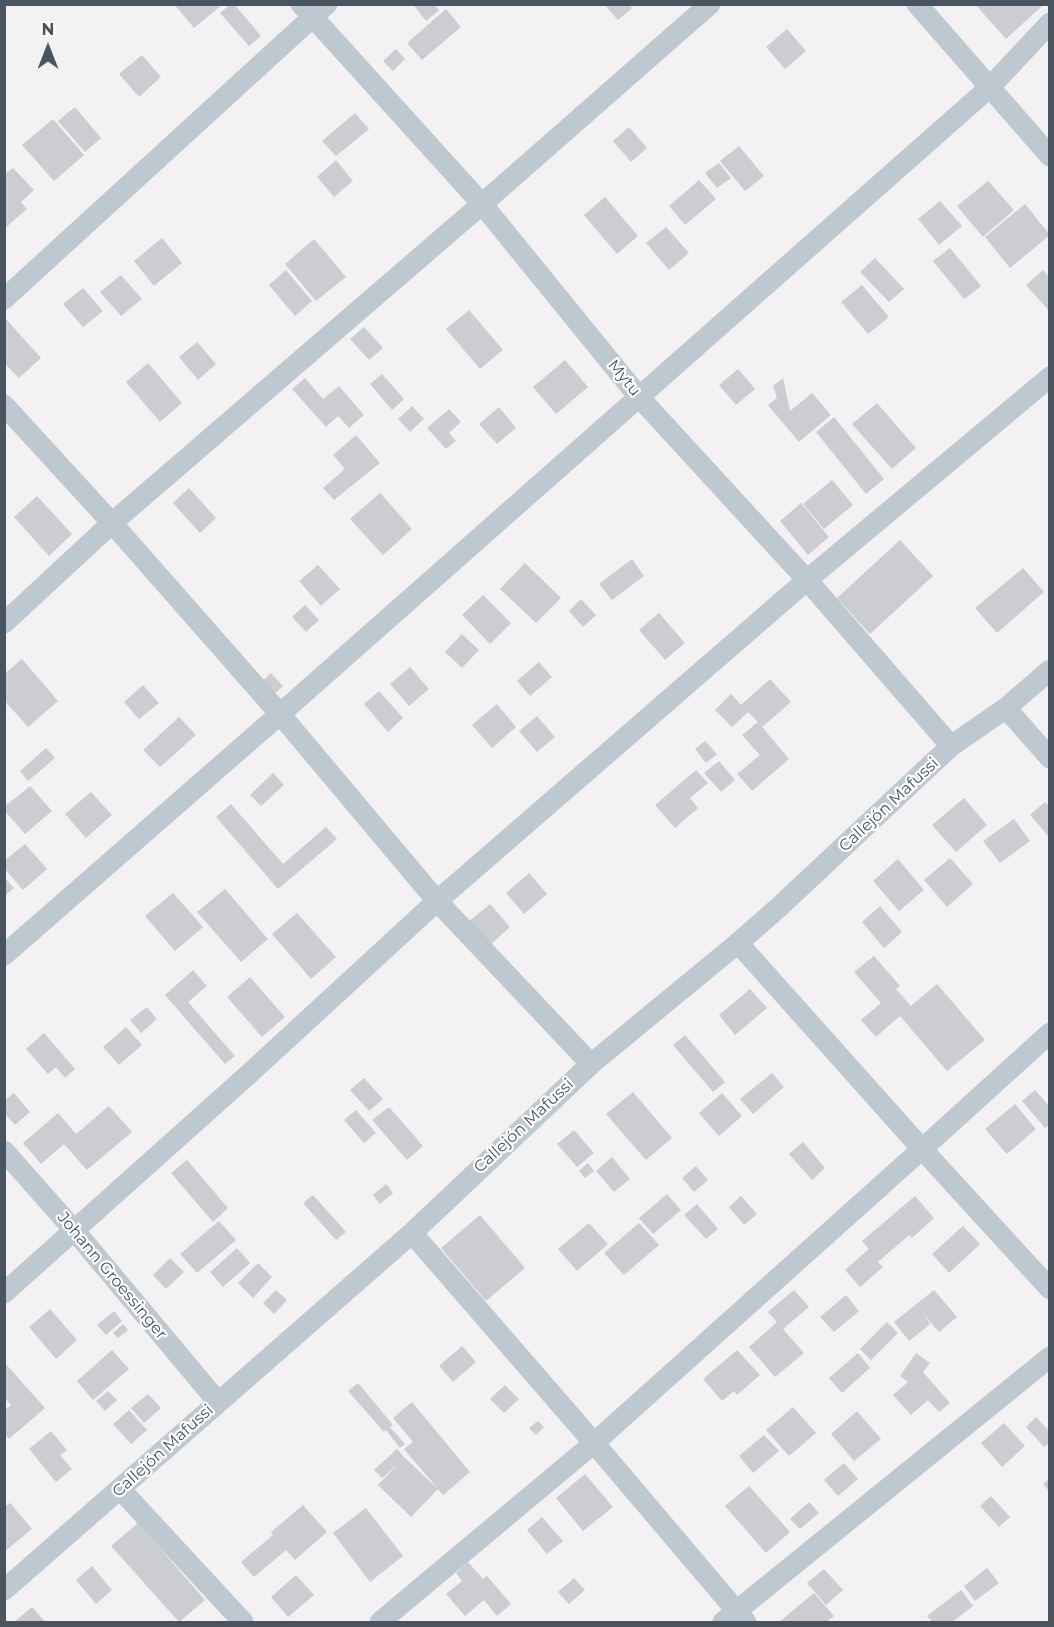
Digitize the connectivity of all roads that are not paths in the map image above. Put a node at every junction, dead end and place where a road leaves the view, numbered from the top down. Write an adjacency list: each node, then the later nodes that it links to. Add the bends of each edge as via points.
1 (710, 4): 7 (street)
2 (917, 4): 5 (street)
3 (313, 9): 7 (street, Mytu); 8 (street)
4 (1050, 23): 5 (street)
5 (990, 87): 6 (street); 10 (street)
6 (1050, 156)
7 (482, 204): 10 (street, Mytu); 12 (street)
8 (4, 298)
9 (1050, 377): 13 (street)
10 (639, 397): 13 (street, Mytu); 17 (street)
11 (4, 405): 12 (street)
12 (112, 523): 14 (street); 17 (street)
13 (807, 580): 18 (street, Mytu); 20 (street)
14 (4, 623)
15 (1050, 670): 16 (street, Callejón Mafussi)
16 (1006, 708): 18 (street, Callejón Mafussi); 19 (street)
17 (280, 714): 20 (street); 22 (street)
18 (951, 746): 21 (street, Callejón Mafussi)
19 (1050, 758)
20 (437, 901): 24 (street); 27 (street)
21 (738, 943): 24 (street, Callejón Mafussi); 25 (street)
22 (4, 955)
23 (1050, 1033): 25 (street)
24 (591, 1064): 28 (street, Callejón Mafussi)
25 (922, 1149): 29 (street); 33 (street)
26 (4, 1151): 27 (street, Johann Groessinger)
27 (74, 1230): 30 (street); 32 (street, Johann Groessinger)
28 (412, 1233): 32 (street, Callejón Mafussi); 33 (street)
29 (1050, 1289)
30 (4, 1293)
31 (1050, 1357): 36 (street)
32 (218, 1402): 34 (street, Callejón Mafussi)
33 (594, 1443): 36 (street); 38 (street)
34 (120, 1489): 35 (street, Callejón Mafussi); 37 (street)
35 (4, 1590)
36 (735, 1619)
37 (243, 1623)
38 (380, 1623)

